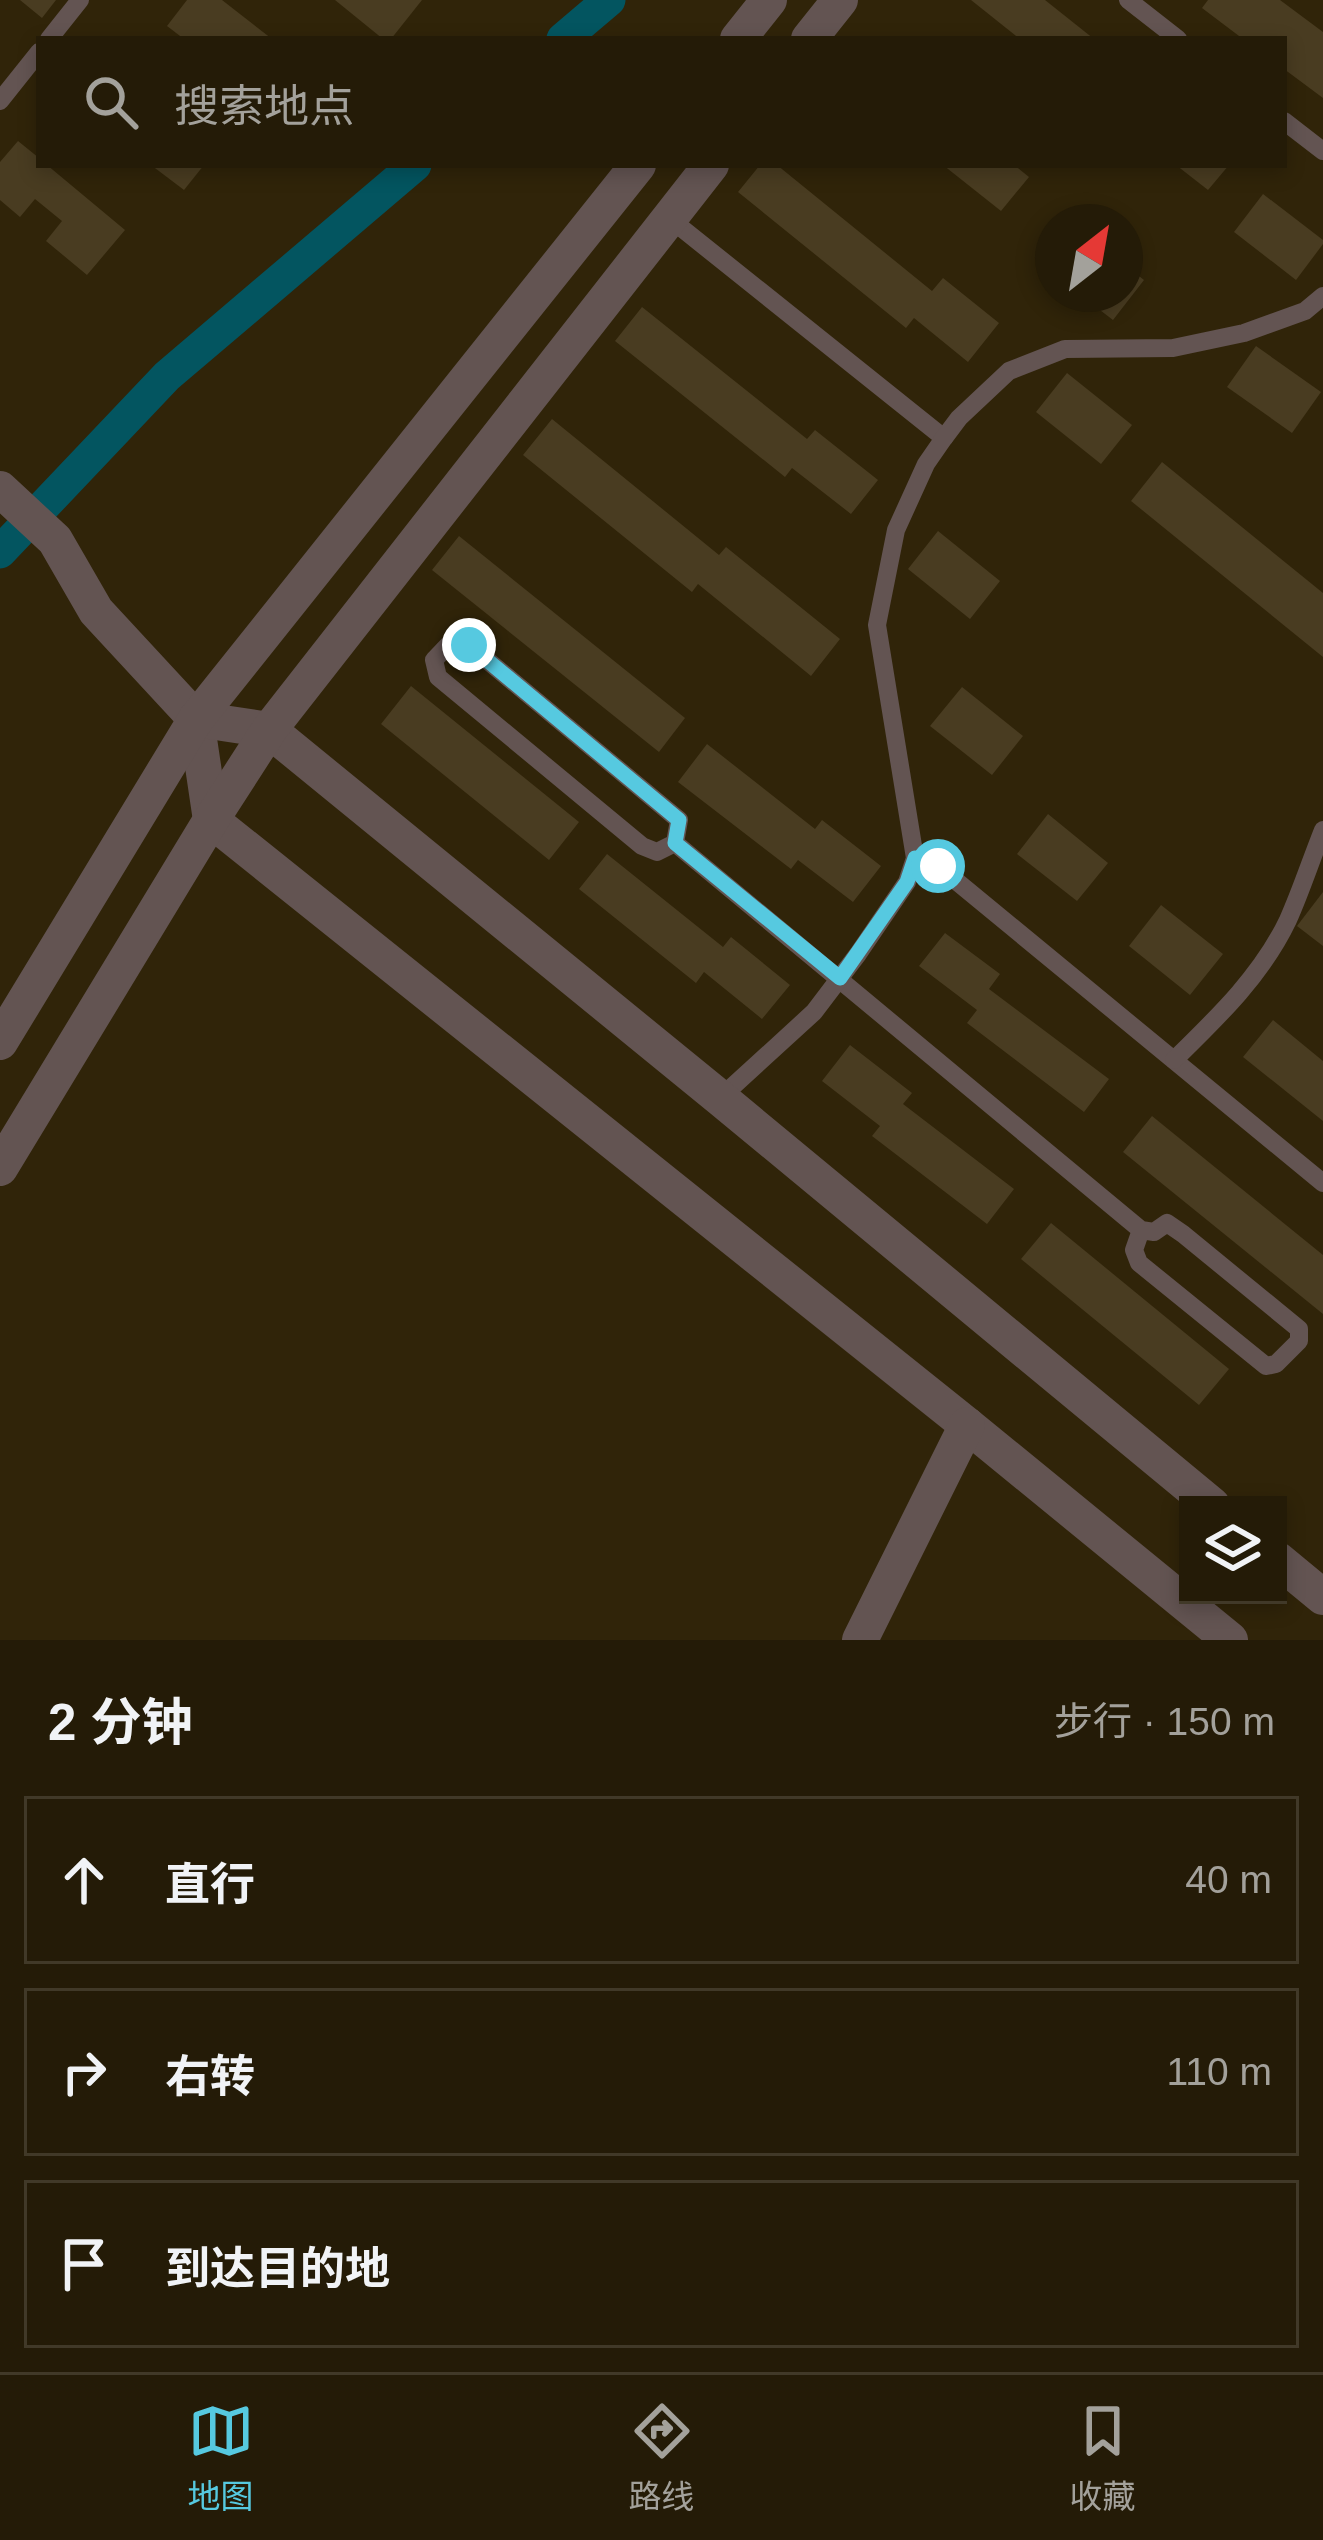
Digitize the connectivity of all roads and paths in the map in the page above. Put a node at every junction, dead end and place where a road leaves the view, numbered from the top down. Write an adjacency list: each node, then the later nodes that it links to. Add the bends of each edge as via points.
1 (80, 0): 5 (lane)
2 (769, 0): 6 (street)
3 (840, 0): 7 (street)
4 (1128, 0): 8 (lane)
5 (51, 36)
6 (740, 36)
7 (811, 36)
8 (1174, 36)
9 (36, 56): 10 (lane)
10 (0, 101)
11 (1287, 123): 12 (lane)
12 (1323, 152)
13 (636, 168): 19 (street)
14 (709, 168): 15 (street)
15 (669, 218): 17 (lane); 20 (street)
16 (1321, 302): 17 (lane, via 1244,333 1173,348 1065,349 1009,371)
17 (944, 438): 24 (lane, via 896,530 877,626)
18 (0, 489): 19 (street, via 55,540 96,611)
19 (196, 719): 20 (street); 21 (street); 26 (street)
20 (268, 730): 21 (street); 28 (street)
21 (211, 820): 29 (street); 32 (street)
22 (1323, 830): 27 (lane, via 1263,963)
23 (675, 843): 23 (lane, via 657,852 642,846 438,677 434,660 453,640 469,645 679,820); 25 (lane)
24 (915, 858): 25 (lane); 27 (lane, via 938,866)
25 (840, 978): 28 (lane); 31 (lane)
26 (0, 1042)
27 (1174, 1060): 30 (lane)
28 (720, 1098): 33 (street)
29 (0, 1168)
30 (1323, 1183)
31 (1141, 1230): 31 (lane, via 1167,1223 1183,1234 1299,1329 1299,1341 1266,1366 1139,1263)
32 (968, 1425): 36 (street); 37 (street)
33 (1201, 1496)
34 (1287, 1567): 35 (street)
35 (1323, 1597)
36 (860, 1640)
37 (1230, 1640)

